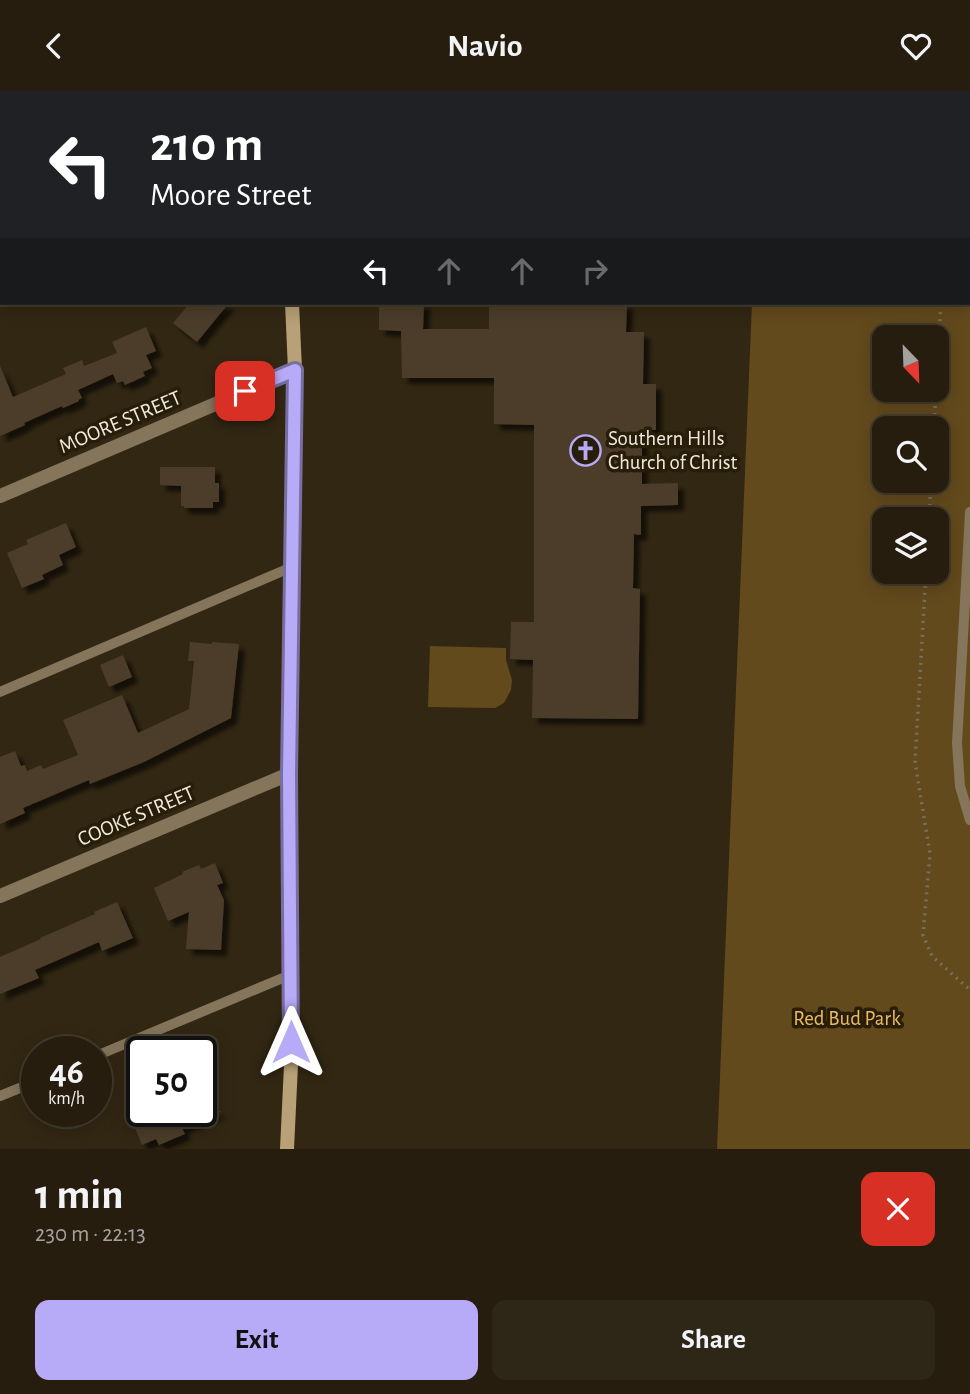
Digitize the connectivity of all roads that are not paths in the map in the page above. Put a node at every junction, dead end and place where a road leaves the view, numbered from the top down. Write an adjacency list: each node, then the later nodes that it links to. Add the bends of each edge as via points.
1 (292, 305): 2 (main road)
2 (295, 370): 3 (street, MOORE STREET); 5 (main road)
3 (0, 496)
4 (970, 512): 8 (lane, via 957,743 960,786)
5 (292, 567): 6 (lane); 7 (main road)
6 (0, 692)
7 (289, 774): 9 (street, COOKE STREET); 10 (main road)
8 (970, 820)
9 (0, 896)
10 (290, 975): 11 (lane); 14 (main road)
11 (112, 1049)
12 (21, 1087): 13 (lane)
13 (0, 1096)
14 (287, 1149)

